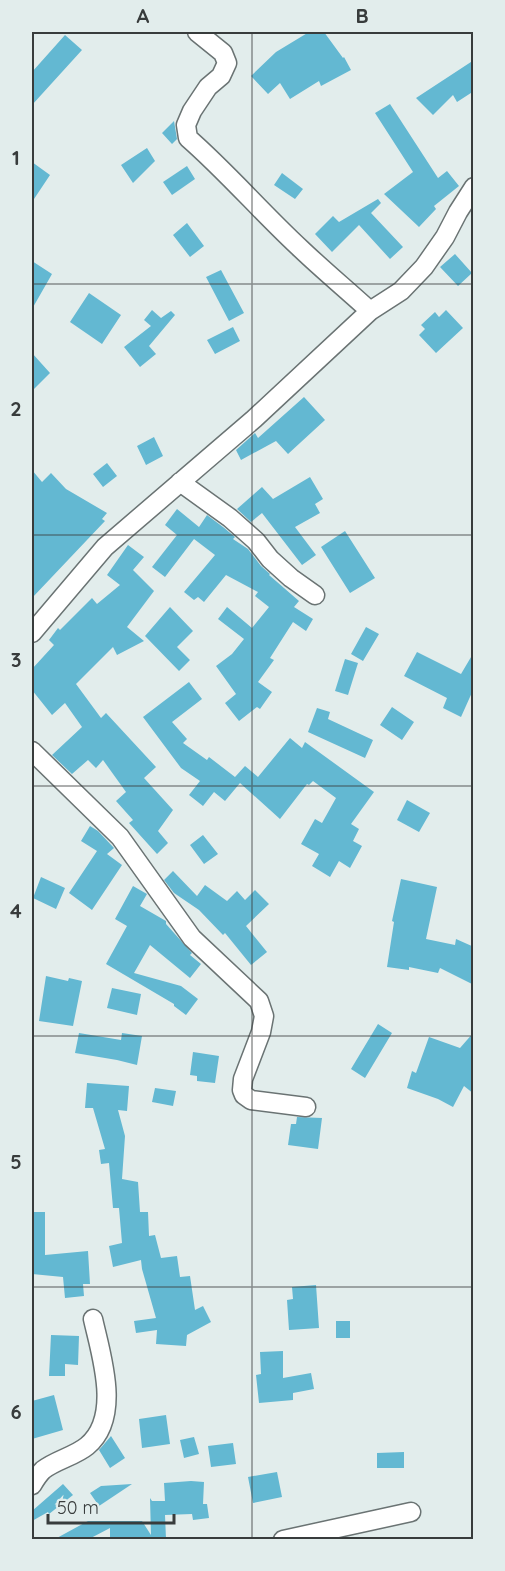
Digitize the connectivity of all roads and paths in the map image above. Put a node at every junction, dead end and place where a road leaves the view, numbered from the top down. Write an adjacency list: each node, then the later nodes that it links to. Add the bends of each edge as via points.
1 (197, 32): 3 (street, via 223,52 227,63 192,111 186,125 188,138)
2 (474, 187): 3 (street, via 424,267 401,291)
3 (370, 311): 4 (street)
4 (180, 482): 5 (street, via 230,518 270,559); 6 (street, via 105,547)
5 (315, 596)
6 (32, 633)
7 (32, 751): 8 (street, via 120,837 192,938 259,1001 264,1016 243,1079 244,1095 251,1100)
8 (306, 1107)
9 (93, 1319): 10 (street, via 107,1379 106,1413 87,1446 43,1470)
10 (32, 1485)
11 (411, 1512): 12 (street)
12 (283, 1539)

